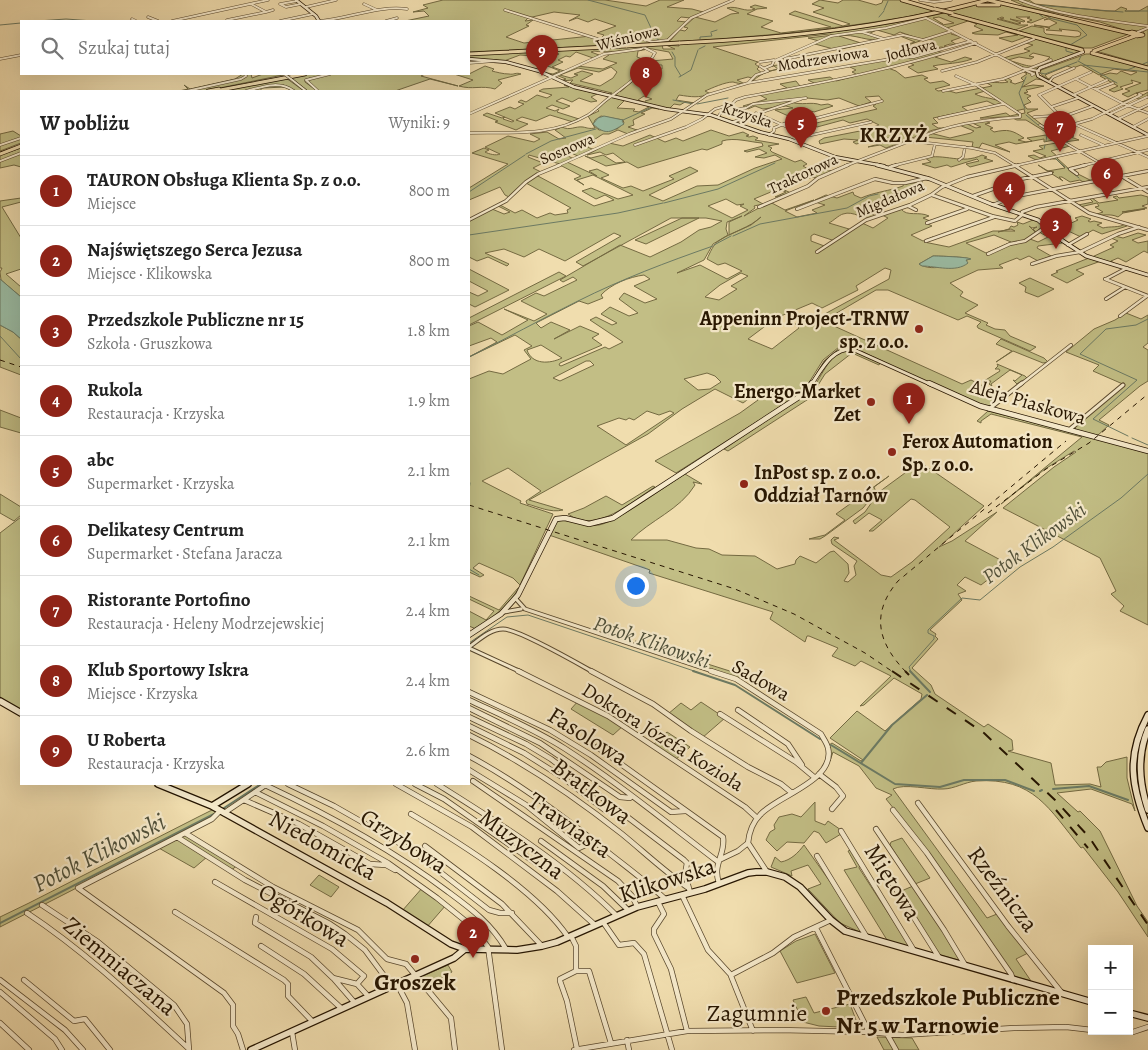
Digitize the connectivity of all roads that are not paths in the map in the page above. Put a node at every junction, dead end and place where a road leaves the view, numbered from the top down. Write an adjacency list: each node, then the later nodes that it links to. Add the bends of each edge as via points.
1 (268, 0): 13 (street)
2 (296, 0): 14 (street); 14 (street, via 280,4 286,7)
3 (336, 0): 16 (street)
4 (733, 0): 43 (street, Wiśniowa, via 691,18 669,40)
5 (904, 0): 47 (main road, bridge)
6 (920, 0): 7 (street)
7 (951, 0)
8 (981, 0): 44 (highway, via 924,15 843,29)
9 (988, 0): 12 (highway); 17 (highway)
10 (1010, 0): 18 (highway)
11 (1020, 0): 34 (street, via 1088,18)
12 (994, 1): 18 (highway)
13 (250, 4): 23 (street); 28 (street)
14 (302, 4): 16 (street)
15 (364, 4): 21 (street)
16 (306, 8): 24 (street)
17 (958, 8): 18 (highway, via 987,5); 44 (highway, via 821,33)
18 (1025, 8): 38 (highway)
19 (407, 9): 21 (street)
20 (273, 10): 23 (street)
21 (378, 10): 32 (street)
22 (505, 10): 43 (street, via 603,40 639,38)
23 (266, 12): 29 (street)
24 (313, 14): 30 (street); 31 (street)
25 (148, 17): 27 (street)
26 (397, 18): 33 (street)
27 (156, 20)
28 (177, 20)
29 (228, 20)
30 (285, 20)
31 (318, 20)
32 (337, 20)
33 (390, 20)
34 (1148, 27): 37 (street)
35 (953, 31): 36 (street, via 926,18); 40 (street, via 922,40 906,35); 42 (street)
36 (860, 32): 40 (street); 53 (street, via 834,36)
37 (1139, 32): 38 (main road); 39 (main road, via 1143,35)
38 (1130, 33): 39 (main road); 47 (main road)
39 (1135, 36): 48 (main road)
40 (885, 39): 53 (street)
41 (1034, 39): 51 (street)
42 (971, 41): 45 (street); 76 (street, Modrzewiowa, via 914,57)
43 (653, 42): 46 (street, Wiśniowa)
44 (678, 43): 49 (highway, bridge)
45 (976, 44): 51 (street); 109 (street, Jodłowa, via 848,78 745,97)
46 (644, 48): 72 (street, Wiśniowa, via 609,52); 93 (street, via 655,53 647,68)
47 (1085, 50): 48 (main road); 63 (street)
48 (1094, 52): 58 (main road)
49 (470, 53)
50 (20, 55): 52 (street)
51 (998, 55): 61 (street); 62 (street)
52 (0, 59)
53 (782, 59): 56 (street); 59 (street)
54 (1051, 60): 61 (street)
55 (470, 61): 72 (street, Krzyska, via 495,60 534,69)
56 (760, 62)
57 (760, 66): 59 (street)
58 (1148, 67)
59 (765, 68): 76 (street, via 768,71 756,75)
60 (1074, 68): 75 (street)
61 (1027, 70): 63 (street); 63 (street); 70 (street); 79 (street)
62 (942, 71)
63 (1038, 71): 75 (street); 78 (street, via 1040,78)
64 (1091, 72): 73 (street)
65 (246, 75): 82 (street, via 237,80)
66 (285, 75): 87 (street, bridge)
67 (292, 75): 83 (highway)
68 (300, 75): 84 (highway)
69 (326, 75): 88 (street, via 306,80)
70 (1032, 75)
71 (956, 76): 79 (street)
72 (552, 77): 93 (street, Krzyska, via 570,86); 108 (street, Wiśniowa)
73 (1075, 79): 80 (street); 81 (street)
74 (1107, 80): 81 (street)
75 (1049, 82): 78 (street)
76 (748, 83): 104 (street, Modrzewiowa, via 707,95)
77 (1113, 83): 89 (street)
78 (1052, 84): 80 (street)
79 (976, 85): 90 (street); 98 (street)
80 (1057, 87): 92 (street); 102 (street, via 1038,94)
81 (1091, 87): 89 (street); 92 (street)
82 (192, 90)
83 (213, 90)
84 (220, 90)
85 (251, 90): 86 (street, via 278,85)
86 (293, 90)
87 (305, 90)
88 (317, 90)
89 (1096, 90): 97 (street)
90 (943, 91)
91 (1139, 94): 97 (street)
92 (1073, 95): 95 (street)
93 (612, 96): 104 (street, Krzyska); 124 (street, via 587,116 548,132)
94 (1147, 97): 99 (street)
95 (1078, 98): 101 (street); 102 (street)
96 (882, 100): 120 (street, via 832,116)
97 (1122, 103): 99 (street); 105 (street)
98 (1003, 104): 114 (street); 131 (street, Traktorowa, via 1020,114 1019,117 976,120 933,131)
99 (1128, 105): 103 (street); 110 (street)
100 (1148, 105): 103 (street)
101 (1093, 106): 105 (street); 111 (street)
102 (1051, 107): 111 (street)
103 (1139, 109): 106 (street); 115 (street)
104 (682, 111): 109 (street, Krzyska); 174 (street, Sosnowa, via 671,119 538,174 506,201)
105 (1106, 112): 110 (street); 119 (street)
106 (1148, 112)
107 (756, 113): 112 (street, via 806,98 753,104 722,112); 117 (street); 120 (street)
108 (470, 114)
109 (708, 114): 112 (street, Krzyska); 136 (street, Jodłowa, via 686,127)
110 (1110, 114): 115 (street)
111 (1059, 115): 113 (street); 119 (street)
112 (718, 117): 117 (street, Krzyska)
113 (1034, 117)
114 (939, 118)
115 (1118, 119): 122 (street)
116 (1148, 119): 122 (street)
117 (733, 122): 125 (street, Krzyska)
118 (871, 122): 128 (street)
119 (1076, 124): 123 (street); 132 (street)
120 (784, 125): 125 (street, via 774,128); 128 (street)
121 (1040, 125): 123 (street)
122 (1132, 126): 127 (street)
123 (1050, 131): 140 (street)
124 (470, 133)
125 (769, 135): 130 (street, Krzyska)
126 (1081, 135): 137 (street)
127 (1148, 135): 132 (street, Migdałowa)
128 (807, 136): 130 (street)
129 (20, 138): 134 (street)
130 (794, 141): 147 (street, Krzyska, via 833,157)
131 (910, 141): 133 (street); 147 (street, Traktorowa)
132 (1116, 142): 137 (street, Migdałowa); 143 (street)
133 (935, 144): 138 (street); 150 (street, via 932,156)
134 (0, 145)
135 (20, 145): 141 (highway)
136 (635, 145)
137 (1104, 145): 140 (street, Migdałowa)
138 (965, 147): 145 (street); 149 (street, via 995,153)
139 (1148, 150): 143 (street)
140 (1079, 151): 148 (street); 149 (street, Migdałowa)
141 (0, 153)
142 (20, 153): 146 (street)
143 (1140, 153): 144 (street); 148 (street)
144 (1148, 157)
145 (959, 160)
146 (0, 161)
147 (856, 162): 150 (street, Krzyska); 167 (street, Traktorowa)
148 (1098, 162): 153 (street, via 1070,168); 154 (street)
149 (1016, 166): 155 (street); 157 (street, Migdałowa, via 975,174)
150 (890, 168): 156 (street, Krzyska)
151 (1148, 171): 154 (street)
152 (1051, 173): 155 (street)
153 (1077, 174)
154 (1121, 176): 159 (street); 160 (street)
155 (1032, 177): 160 (street); 163 (street)
156 (926, 178): 157 (street, Krzyska); 169 (street, via 905,183 875,179)
157 (946, 186): 162 (street, Migdałowa); 163 (street, Krzyska)
158 (1148, 187): 159 (street)
159 (1142, 188): 161 (street); 164 (street)
160 (1052, 189): 164 (street); 165 (street)
161 (1148, 192)
162 (931, 195): 166 (street, Migdałowa); 168 (street)
163 (972, 196): 165 (street, Krzyska)
164 (1070, 201): 172 (street, via 1036,207); 177 (street, via 1093,215)
165 (993, 204): 172 (street, Krzyska)
166 (908, 206): 170 (street); 182 (street, Migdałowa, via 866,220)
167 (759, 207)
168 (969, 208): 173 (street); 175 (street)
169 (797, 209)
170 (916, 210)
171 (1061, 211): 176 (street, via 1069,217)
172 (1022, 214): 173 (street, via 1014,221); 176 (street, Krzyska)
173 (995, 217): 180 (street)
174 (470, 219)
175 (927, 223)
176 (1046, 225): 181 (street, Krzyska); 184 (street, via 1026,240)
177 (1139, 227): 178 (street); 183 (street)
178 (1148, 230)
179 (1087, 234): 181 (street)
180 (926, 241)
181 (1068, 245): 183 (street, Krzyska)
182 (817, 252)
183 (1079, 252): 185 (street); 186 (street, Krzyska)
184 (988, 254)
185 (1032, 264)
186 (1128, 268): 187 (street, Krzyska); 188 (street, via 1105,279)
187 (1148, 275)
188 (1125, 287): 189 (street); 190 (street)
189 (1148, 296): 191 (street)
190 (1106, 299)
191 (1120, 316)
192 (1071, 345): 194 (street)
193 (1123, 385): 195 (street)
194 (989, 409): 195 (street, Aleja Piaskowa); 197 (street, Aleja Piaskowa, via 849,348 831,357 802,395 613,518 591,524 559,518 554,521)
195 (1069, 430): 196 (street, Aleja Piaskowa)
196 (1148, 451)
197 (516, 598): 198 (street); 199 (street)
198 (512, 604): 199 (street); 200 (street); 201 (street)
199 (518, 604): 200 (street, Sadowa)
200 (523, 609): 201 (street); 221 (street, Sadowa, via 736,679 821,734 829,756)
201 (501, 614): 202 (street)
202 (470, 634)
203 (470, 646): 233 (street, via 494,631 508,630 567,657 653,704)
204 (470, 647): 245 (street, Doktora Józefa Kozioła, via 628,728)
205 (470, 692): 239 (street, Fasolowa, via 556,734 671,812)
206 (470, 700): 234 (street, via 543,735)
207 (0, 701): 210 (street)
208 (470, 708): 234 (street, via 540,743 620,797)
209 (738, 710): 219 (street, via 788,744)
210 (20, 712)
211 (720, 714): 219 (street)
212 (1148, 715): 246 (street, via 1136,739 1132,765 1134,787)
213 (470, 717): 243 (street, via 551,759)
214 (470, 727): 243 (street, via 562,777 606,811)
215 (1148, 729): 241 (street, via 1142,746 1140,779)
216 (470, 735): 263 (street, Bratkowa, via 516,758 542,776 633,843)
217 (597, 747): 239 (street, Fasolowa)
218 (470, 756): 252 (street, via 524,787)
219 (804, 768): 222 (street)
220 (470, 771): 252 (street, via 526,805 579,848)
221 (819, 774): 222 (street); 238 (street, via 843,796)
222 (814, 777): 233 (street)
223 (473, 781): 268 (street, Trawiasta, via 620,882 632,895)
224 (160, 785): 237 (street, Niedomicka)
225 (246, 785): 237 (street)
226 (265, 785): 232 (street)
227 (268, 785): 285 (street, Grzybowa, via 346,825 414,866 484,919)
228 (290, 785): 272 (street, via 413,851 489,910)
229 (398, 785): 277 (street, Muzyczna, via 472,827 557,891)
230 (417, 785): 258 (street, via 451,803 540,866)
231 (439, 785): 258 (street, via 495,819)
232 (255, 792): 235 (street); 260 (street, via 323,826)
233 (792, 793): 245 (street)
234 (632, 796): 257 (street)
235 (244, 800): 242 (street); 260 (street, via 299,824 370,864 386,865)
236 (918, 803): 299 (street, Rzeźnicza)
237 (212, 806): 242 (street, Niedomicka)
238 (832, 809)
239 (685, 810): 257 (street, Fasolowa, via 725,840)
240 (893, 810): 295 (street, via 927,853)
241 (1148, 810)
242 (222, 812): 249 (street); 283 (street, Niedomicka, via 388,903 451,944)
243 (622, 812): 263 (street, via 684,860)
244 (412, 814): 279 (street, via 449,836 496,871 547,911)
245 (757, 818): 253 (street)
246 (1148, 828)
247 (876, 829): 288 (street)
248 (842, 831): 286 (street, Miętowa)
249 (185, 833): 250 (street); 290 (street, via 273,887 358,930 387,959 406,964)
250 (177, 837): 297 (street, via 245,880 345,934 365,950); 324 (street, via 78,888 224,993 233,1005 233,1026)
251 (541, 840): 269 (street, via 603,886)
252 (594, 841): 265 (street, via 632,868)
253 (748, 843): 257 (street, via 738,852); 259 (street)
254 (425, 846): 272 (street)
255 (872, 851): 287 (street)
256 (817, 856): 280 (street)
257 (717, 861): 262 (street, via 716,875)
258 (555, 865): 273 (street, via 601,900)
259 (767, 872): 262 (street, Klikowska, via 748,873); 275 (street, Klikowska, via 794,883)
260 (407, 876): 284 (street, via 473,927)
261 (215, 882): 296 (street, Ogórkowa, via 342,956 364,976)
262 (720, 884): 263 (street, Klikowska)
263 (689, 890): 264 (street, Klikowska)
264 (682, 895): 265 (street, Klikowska); 291 (street, via 708,950)
265 (665, 899): 266 (street, Klikowska)
266 (657, 901): 268 (street, Klikowska); 310 (street, via 664,914 654,934 674,978)
267 (42, 905): 319 (street, Ziemniaczana, via 108,949 178,1009 187,1026)
268 (637, 907): 269 (street, Klikowska)
269 (628, 910): 273 (street, Klikowska)
270 (175, 912): 306 (street, via 284,980 288,984 288,996)
271 (27, 913): 319 (street, Ziemniaczana, via 111,977)
272 (512, 913): 282 (street)
273 (616, 916): 276 (street, Klikowska)
274 (256, 917): 292 (street, via 255,923 305,954)
275 (831, 920): 278 (street); 280 (street, Klikowska, via 845,931)
276 (603, 922): 277 (street, Klikowska); 315 (street, via 619,945 634,943 644,954)
277 (595, 925): 279 (street, Klikowska)
278 (816, 928): 291 (street, via 794,937 773,953); 313 (street)
279 (569, 936): 282 (street, Klikowska); 289 (street, via 576,946)
280 (868, 939): 286 (street, Klikowska)
281 (261, 946): 303 (street, via 296,967 325,990)
282 (542, 946): 285 (street, Klikowska)
283 (465, 949): 284 (street, Klikowska); 290 (street, via 454,958)
284 (488, 950): 285 (street, Klikowska); 329 (street)
285 (506, 950)
286 (914, 952): 287 (street, Klikowska)
287 (940, 960): 288 (street, Klikowska)
288 (965, 966): 295 (street, Klikowska)
289 (576, 971): 318 (street, via 588,971); 330 (street, via 560,979)
290 (416, 975): 297 (street); 328 (street, via 451,1018)
291 (730, 976): 311 (street)
292 (333, 978): 296 (street); 302 (street)
293 (0, 980): 322 (street, via 65,1030)
294 (24, 980): 323 (street, via 74,1021 85,1019)
295 (1014, 980): 299 (street, Klikowska)
296 (358, 984): 300 (street)
297 (394, 984): 300 (street); 327 (street, via 408,1002)
298 (0, 992): 321 (street, via 54,1039)
299 (1062, 994): 301 (street, Klikowska)
300 (368, 996): 302 (street)
301 (1088, 1001)
302 (354, 1002): 303 (street)
303 (341, 1008): 306 (street)
304 (1133, 1014): 305 (street)
305 (1148, 1018)
306 (313, 1022): 312 (street)
307 (0, 1023): 320 (street)
308 (1148, 1027): 314 (street)
309 (1088, 1030): 316 (street, Zagumnie, via 1014,1028)
310 (687, 1031): 311 (street, Zagumnie); 315 (street, Zagumnie)
311 (753, 1031): 313 (street, Zagumnie)
312 (292, 1032): 325 (street); 326 (street)
313 (869, 1032): 316 (street, Zagumnie)
314 (1133, 1032)
315 (668, 1033): 317 (street, Zagumnie); 332 (street)
316 (887, 1034): 333 (street)
317 (627, 1040): 318 (street, Zagumnie); 331 (street)
318 (611, 1043): 330 (street, Zagumnie)
319 (189, 1049)
320 (29, 1050)
321 (62, 1050)
322 (83, 1050)
323 (110, 1050)
324 (243, 1050)
325 (251, 1050)
326 (295, 1050)
327 (414, 1050)
328 (455, 1050)
329 (502, 1050)
330 (576, 1050)
331 (629, 1050)
332 (672, 1050)
333 (896, 1050)

